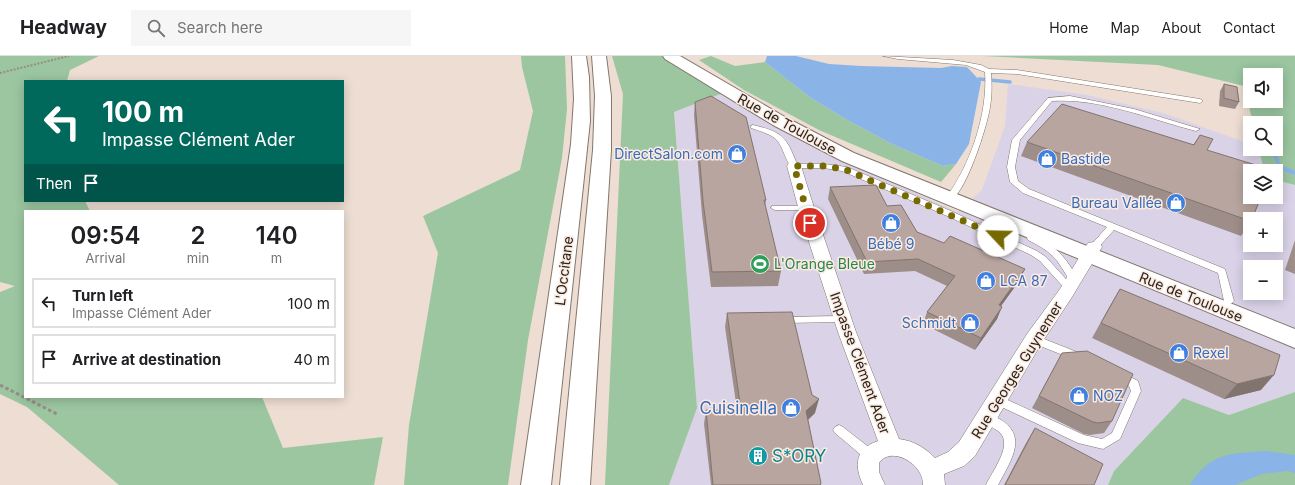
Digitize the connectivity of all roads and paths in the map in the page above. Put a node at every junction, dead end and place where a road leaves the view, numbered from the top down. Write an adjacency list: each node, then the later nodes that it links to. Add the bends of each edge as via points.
1 (69, 56): 7 (path)
2 (579, 56): 38 (main road, L'Occitane, via 582,105 577,161)
3 (599, 56): 39 (main road, L'Occitane, via 603,96 602,150)
4 (670, 56): 13 (main road, Rue de Toulouse, via 815,141)
5 (678, 56): 13 (main road, Rue de Toulouse, via 816,132)
6 (886, 56): 8 (lane, via 969,63)
7 (0, 73)
8 (988, 77): 9 (lane, via 1017,72); 13 (lane, via 987,107 976,148)
9 (1200, 101)
10 (753, 127): 12 (lane, via 776,134 784,141)
11 (1196, 129): 17 (lane, via 1132,110 1070,98 1050,99 1016,140 1011,167 1014,182 1026,191)
12 (794, 166): 15 (street, Impasse Clément Ader); 19 (lane, via 844,169 948,213 1034,253)
13 (953, 195): 16 (main road, Rue de Toulouse); 18 (main road, Rue de Toulouse)
14 (775, 208): 15 (lane)
15 (805, 208): 21 (street, Impasse Clément Ader)
16 (997, 218): 18 (main road, Rue de Toulouse); 19 (lane, via 1049,247 1065,261)
17 (1113, 226): 18 (lane); 20 (lane, via 1222,271)
18 (1091, 251): 19 (street, Rue Georges Guynemer); 20 (main road, Rue de Toulouse); 25 (main road, Rue de Toulouse)
19 (1072, 284): 24 (street, Rue Georges Guynemer)
20 (1229, 301): 23 (main road, Rue de Toulouse)
21 (842, 319): 22 (lane); 35 (street, Impasse Clément Ader)
22 (776, 320)
23 (1295, 327)
24 (1034, 339): 26 (lane); 31 (street, Rue Georges Guynemer)
25 (1295, 339)
26 (1089, 362)
27 (1108, 370): 31 (lane, via 1134,384 1136,391 1116,436 1103,444 1082,440)
28 (0, 385): 29 (path)
29 (24, 397)
30 (26, 398): 32 (path)
31 (997, 400): 33 (street, Rue Georges Guynemer)
32 (57, 414)
33 (986, 418): 37 (street, Rue Georges Guynemer, via 967,449); 41 (lane, via 1008,433 1011,447)
34 (839, 430): 36 (lane)
35 (891, 446): 36 (street, via 876,451); 37 (street, Rue Georges Guynemer, via 914,452 924,460)
36 (871, 456): 40 (street, via 867,467)
37 (933, 477)
38 (536, 485)
39 (575, 485)
40 (874, 485)
41 (992, 485)

